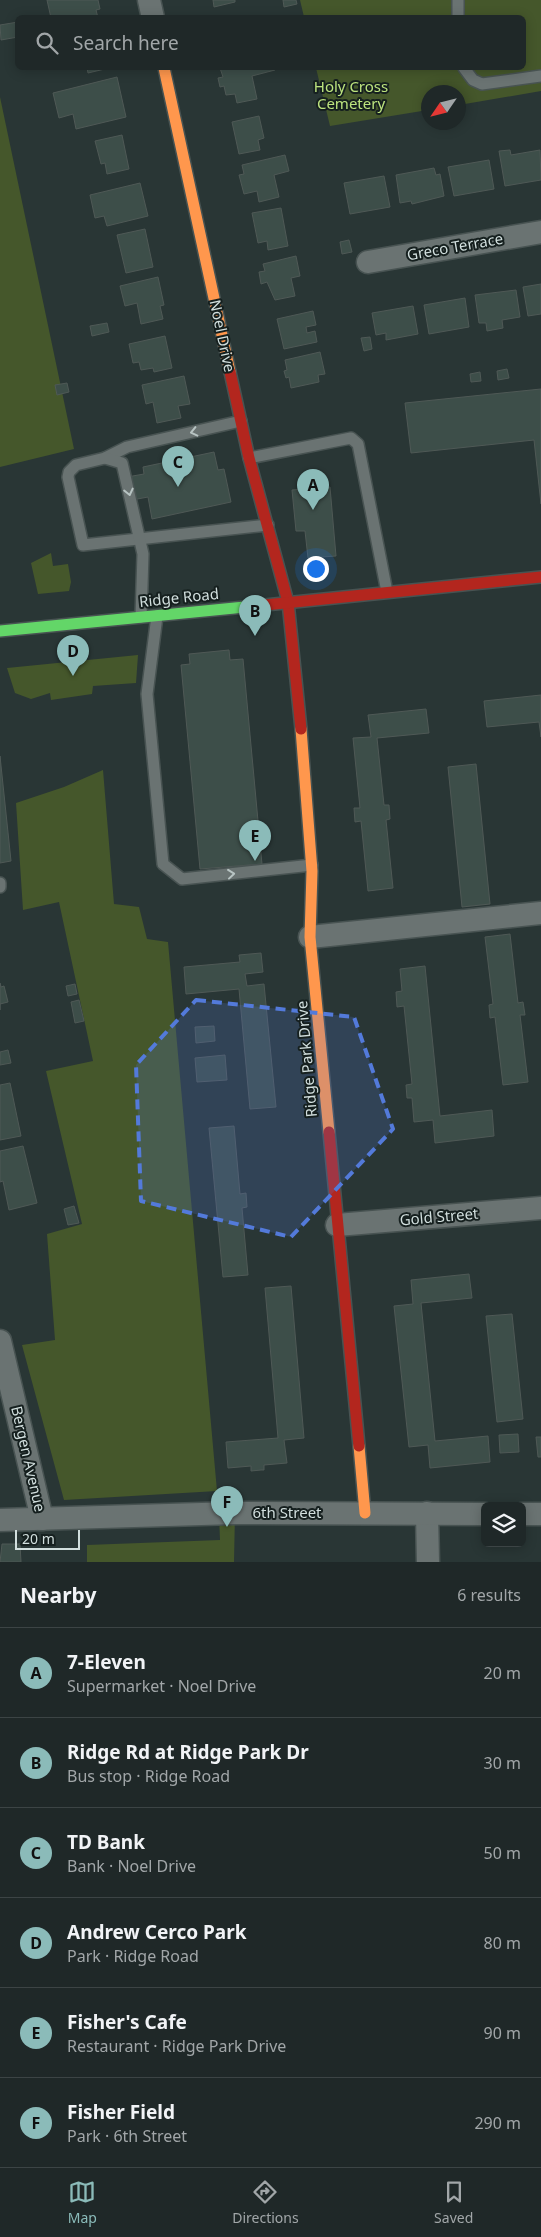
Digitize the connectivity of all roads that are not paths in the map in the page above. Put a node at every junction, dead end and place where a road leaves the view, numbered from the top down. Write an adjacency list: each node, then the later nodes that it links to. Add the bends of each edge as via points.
1 (149, 0): 3 (street)
2 (458, 0): 4 (lane)
3 (152, 15)
4 (458, 15)
5 (164, 70): 10 (street, Noel Drive)
6 (466, 70): 7 (lane, via 473,80 482,84)
7 (541, 76)
8 (541, 232): 9 (street, Greco Terrace)
9 (368, 262)
10 (241, 421): 11 (lane, one-way to 11); 13 (street, Noel Drive)
11 (127, 447): 12 (lane); 14 (lane)
12 (105, 458): 14 (lane); 16 (lane, via 81,462 69,472 83,545)
13 (249, 458): 15 (street, Noel Drive); 18 (lane, via 351,438 358,444)
14 (122, 463): 16 (lane, one-way to 16)
15 (268, 525): 16 (lane); 19 (street, Noel Drive)
16 (139, 539): 21 (lane, via 143,554)
17 (541, 577): 18 (street, Ridge Road)
18 (387, 592): 19 (street, Ridge Road)
19 (288, 602): 20 (street, Ridge Road); 23 (street, Ridge Park Drive)
20 (157, 616): 21 (street, Ridge Road); 23 (lane, one-way to 23, via 147,694 163,864 182,879)
21 (141, 617): 22 (street, Ridge Road)
22 (0, 631)
23 (312, 864): 27 (street, Ridge Park Drive)
24 (0, 883): 25 (lane)
25 (0, 887)
26 (541, 913): 27 (street)
27 (310, 937): 29 (street, Ridge Park Drive)
28 (541, 1208): 29 (street, Gold Street)
29 (337, 1225): 31 (street, Ridge Park Drive)
30 (0, 1341): 36 (street, Bergen Avenue)
31 (365, 1514): 32 (street, 6th Street); 36 (street, 6th Street)
32 (428, 1514): 33 (street, 6th Street); 38 (street)
33 (481, 1514)
34 (526, 1514): 35 (street)
35 (541, 1514)
36 (42, 1519): 37 (street, 6th Street)
37 (0, 1520)
38 (428, 1562)

